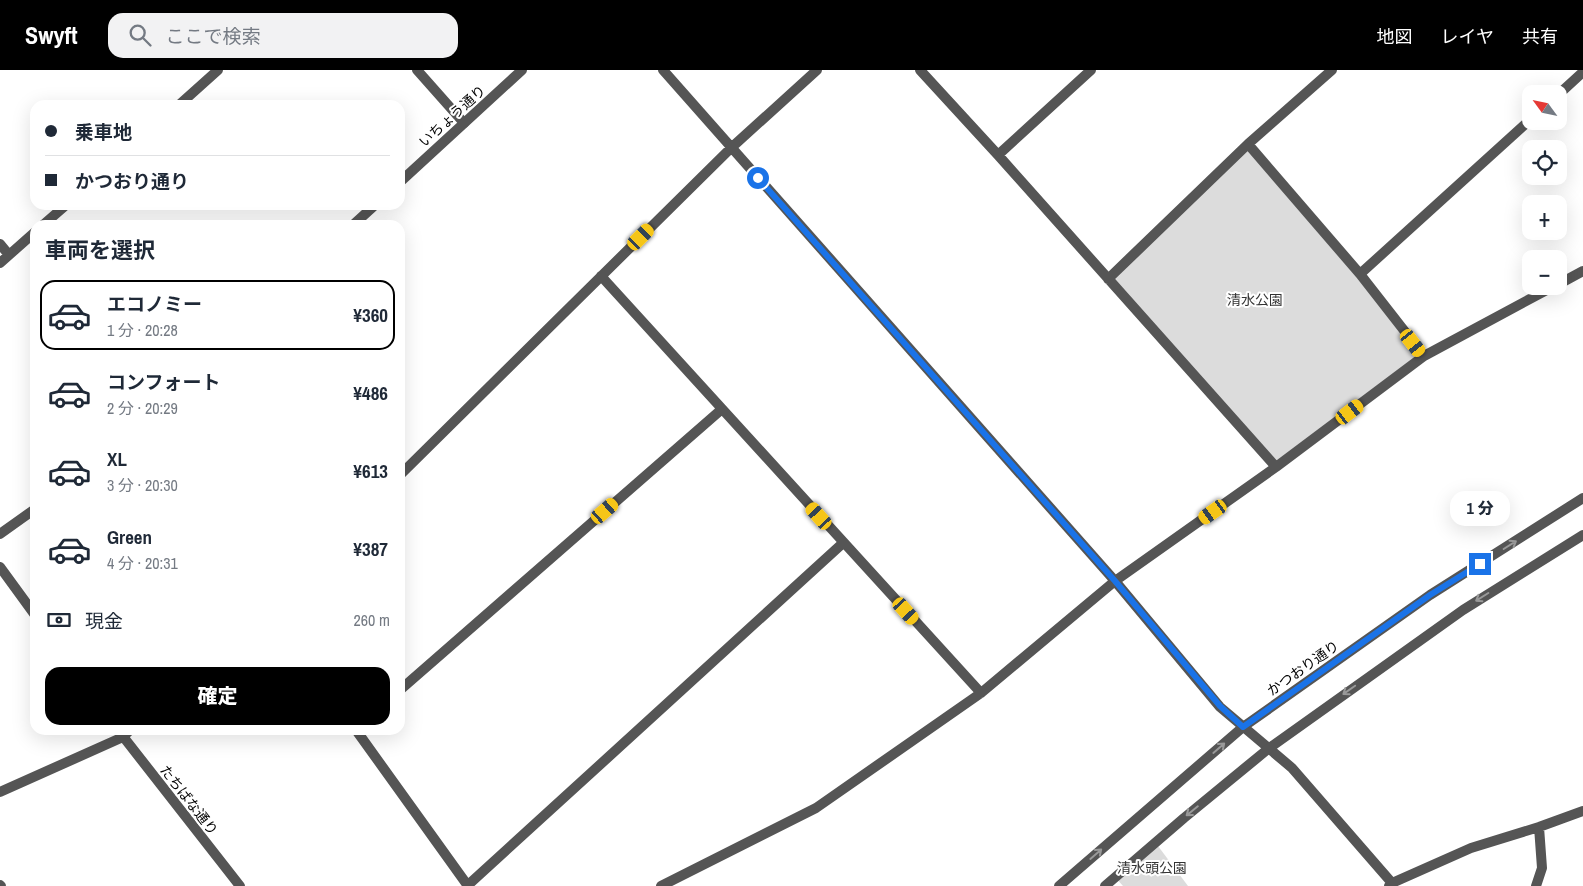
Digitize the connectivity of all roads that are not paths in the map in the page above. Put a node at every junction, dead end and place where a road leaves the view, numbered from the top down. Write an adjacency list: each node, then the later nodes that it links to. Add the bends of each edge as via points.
1 (218, 70): 11 (street)
2 (417, 70): 12 (street)
3 (522, 70): 12 (street, いちょう通り)
4 (663, 70): 15 (street)
5 (817, 70): 15 (street)
6 (920, 70): 16 (street)
7 (1092, 70): 16 (street)
8 (1332, 70): 14 (street)
9 (1583, 72): 10 (street)
10 (1568, 86)
11 (185, 100)
12 (464, 123): 17 (street, いちょう通り)
13 (1522, 127): 27 (street)
14 (1248, 144): 27 (street); 29 (street)
15 (731, 148): 28 (street); 42 (street)
16 (998, 155): 29 (street)
17 (405, 177)
18 (60, 210): 20 (street)
19 (370, 210): 21 (street)
20 (49, 220)
21 (358, 220)
22 (30, 236): 24 (street)
23 (0, 244): 24 (street)
24 (9, 255): 25 (street)
25 (0, 263)
26 (1583, 271): 30 (street)
27 (1360, 274): 32 (street)
28 (601, 276): 33 (street); 35 (street)
29 (1108, 279): 34 (street)
30 (1567, 280)
31 (1537, 295): 32 (street)
32 (1424, 356): 34 (street)
33 (722, 409): 40 (street); 44 (street)
34 (1276, 467): 42 (street)
35 (405, 470)
36 (1583, 498): 46 (street, かつおり通り, one-way to 36, via 1430,595)
37 (30, 512): 38 (street)
38 (0, 534)
39 (1583, 535): 50 (street, one-way to 50, via 1463,610)
40 (843, 543): 45 (street); 56 (street)
41 (0, 567): 43 (street)
42 (1115, 581): 45 (street); 46 (street, via 1220,706)
43 (30, 608)
44 (405, 686)
45 (981, 693): 57 (street, via 816,808)
46 (1243, 727): 50 (street); 58 (street, かつおり通り, one-way to 46)
47 (118, 735): 51 (street)
48 (126, 735): 55 (street, たちばな通り)
49 (360, 735): 56 (street)
50 (1268, 749): 54 (street, via 1292,768); 59 (street, one-way to 59)
51 (0, 792)
52 (1583, 811): 53 (street)
53 (1539, 827): 54 (street, via 1471,848); 60 (street, via 1542,868)
54 (1391, 884)
55 (240, 886)
56 (468, 886)
57 (661, 886)
58 (1059, 886)
59 (1105, 886)
60 (1536, 886)

